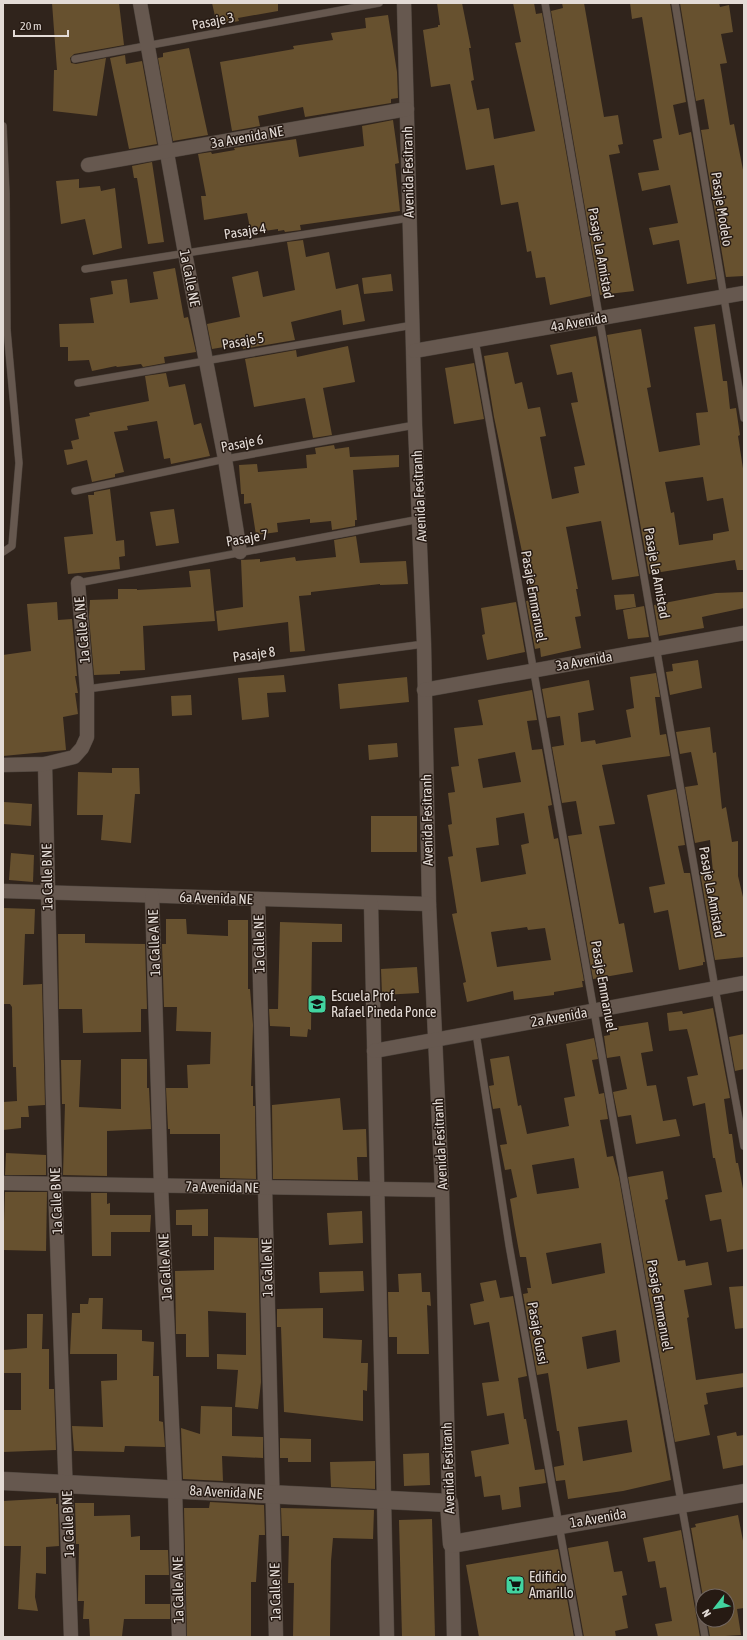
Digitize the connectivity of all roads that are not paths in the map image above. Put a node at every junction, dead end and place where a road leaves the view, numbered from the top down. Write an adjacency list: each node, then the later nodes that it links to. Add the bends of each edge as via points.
1 (140, 3): 6 (street, 1a Calle NE)
2 (380, 3): 6 (lane, Pasaje 3)
3 (404, 3): 8 (street, Avenida Fesitranh)
4 (545, 3): 18 (lane, Pasaje La Amistad)
5 (675, 3): 17 (lane, Pasaje Modelo)
6 (148, 46): 7 (lane, Pasaje 3); 10 (street, 1a Calle NE)
7 (75, 59)
8 (407, 109): 10 (street, 3a Avenida NE); 13 (street, Avenida Fesitranh)
9 (3, 126): 12 (lane)
10 (167, 151): 11 (street, 3a Avenida NE); 14 (street, 1a Calle NE)
11 (88, 165)
12 (4, 215): 29 (lane, via 7,330 19,463 12,546)
13 (409, 218): 14 (lane, Pasaje 4); 19 (street, Avenida Fesitranh)
14 (185, 253): 15 (lane, Pasaje 4); 22 (street, 1a Calle NE)
15 (85, 269)
16 (744, 293): 17 (street, 4a Avenida)
17 (723, 297): 18 (street, 4a Avenida); 24 (lane, Pasaje Modelo)
18 (599, 318): 20 (street, 4a Avenida); 34 (lane, Pasaje La Amistad)
19 (413, 325): 21 (street, Avenida Fesitranh); 22 (lane, Pasaje 5)
20 (475, 340): 21 (street, 4a Avenida); 35 (lane, Pasaje Emmanuel)
21 (414, 351): 25 (street, Avenida Fesitranh)
22 (206, 360): 23 (lane, Pasaje 5); 26 (street, 1a Calle NE)
23 (78, 383)
24 (744, 418)
25 (415, 425): 26 (lane, Pasaje 6); 28 (street, Avenida Fesitranh)
26 (225, 459): 27 (lane, Pasaje 6); 30 (street, 1a Calle NE)
27 (75, 491)
28 (420, 519): 30 (lane, Pasaje 7); 33 (street, Avenida Fesitranh)
29 (3, 552)
30 (240, 552): 31 (lane, Pasaje 7)
31 (78, 583): 36 (street, 1a Calle A NE)
32 (744, 632): 34 (street, 3a Avenida)
33 (424, 644): 36 (lane, Pasaje 8); 37 (street, Avenida Fesitranh)
34 (657, 648): 35 (street, 3a Avenida); 47 (lane, Pasaje La Amistad)
35 (534, 670): 37 (street, 3a Avenida); 48 (lane, Pasaje Emmanuel)
36 (87, 689): 38 (street, 1a Calle A NE, via 87,737 82,748 74,757)
37 (424, 690): 45 (street, Avenida Fesitranh)
38 (44, 764): 39 (street); 41 (street, 1a Calle B NE)
39 (3, 765)
40 (3, 891): 41 (street, 6a Avenida NE)
41 (47, 893): 42 (street, 6a Avenida NE); 54 (street, 1a Calle B NE)
42 (152, 896): 43 (street, 6a Avenida NE); 55 (street, 1a Calle A NE)
43 (258, 899): 44 (street, 6a Avenida NE); 56 (street, 1a Calle NE)
44 (371, 903): 45 (street, 6a Avenida NE); 51 (street)
45 (429, 904): 50 (street, Avenida Fesitranh)
46 (744, 983): 47 (street, 2a Avenida)
47 (715, 988): 48 (street, 2a Avenida); 52 (lane, Pasaje La Amistad)
48 (595, 1011): 49 (street, 2a Avenida); 66 (lane, Pasaje Emmanuel)
49 (476, 1033): 50 (street, 2a Avenida); 67 (lane, Pasaje Gussi, via 508,1237)
50 (435, 1040): 51 (street, 2a Avenida); 58 (street, Avenida Fesitranh)
51 (374, 1051): 57 (street)
52 (744, 1146)
53 (3, 1183): 54 (street, 7a Avenida NE)
54 (55, 1184): 55 (street, 7a Avenida NE); 60 (street, 1a Calle B NE)
55 (161, 1186): 56 (street, 7a Avenida NE); 61 (street, 1a Calle A NE)
56 (265, 1188): 57 (street, 7a Avenida NE); 63 (street, 1a Calle NE)
57 (377, 1189): 58 (street, 7a Avenida NE); 64 (street)
58 (442, 1190): 65 (street, Avenida Fesitranh)
59 (3, 1481): 60 (street, 8a Avenida NE)
60 (67, 1484): 61 (street, 8a Avenida NE); 69 (street, 1a Calle B NE)
61 (175, 1489): 63 (street, 8a Avenida NE); 70 (street, 1a Calle A NE)
62 (744, 1493): 66 (street, 1a Avenida)
63 (272, 1495): 64 (street, 8a Avenida NE); 71 (street, 1a Calle NE)
64 (384, 1500): 65 (street, 8a Avenida NE); 72 (street)
65 (449, 1503): 68 (street, Avenida Fesitranh)
66 (681, 1504): 67 (street, 1a Avenida); 75 (lane, Pasaje Emmanuel)
67 (559, 1525): 68 (street, 1a Avenida); 74 (lane, Pasaje Gussi)
68 (452, 1544): 73 (street, Avenida Fesitranh)
69 (71, 1637)
70 (178, 1637)
71 (276, 1637)
72 (387, 1637)
73 (454, 1637)
74 (579, 1637)
75 (705, 1637)

